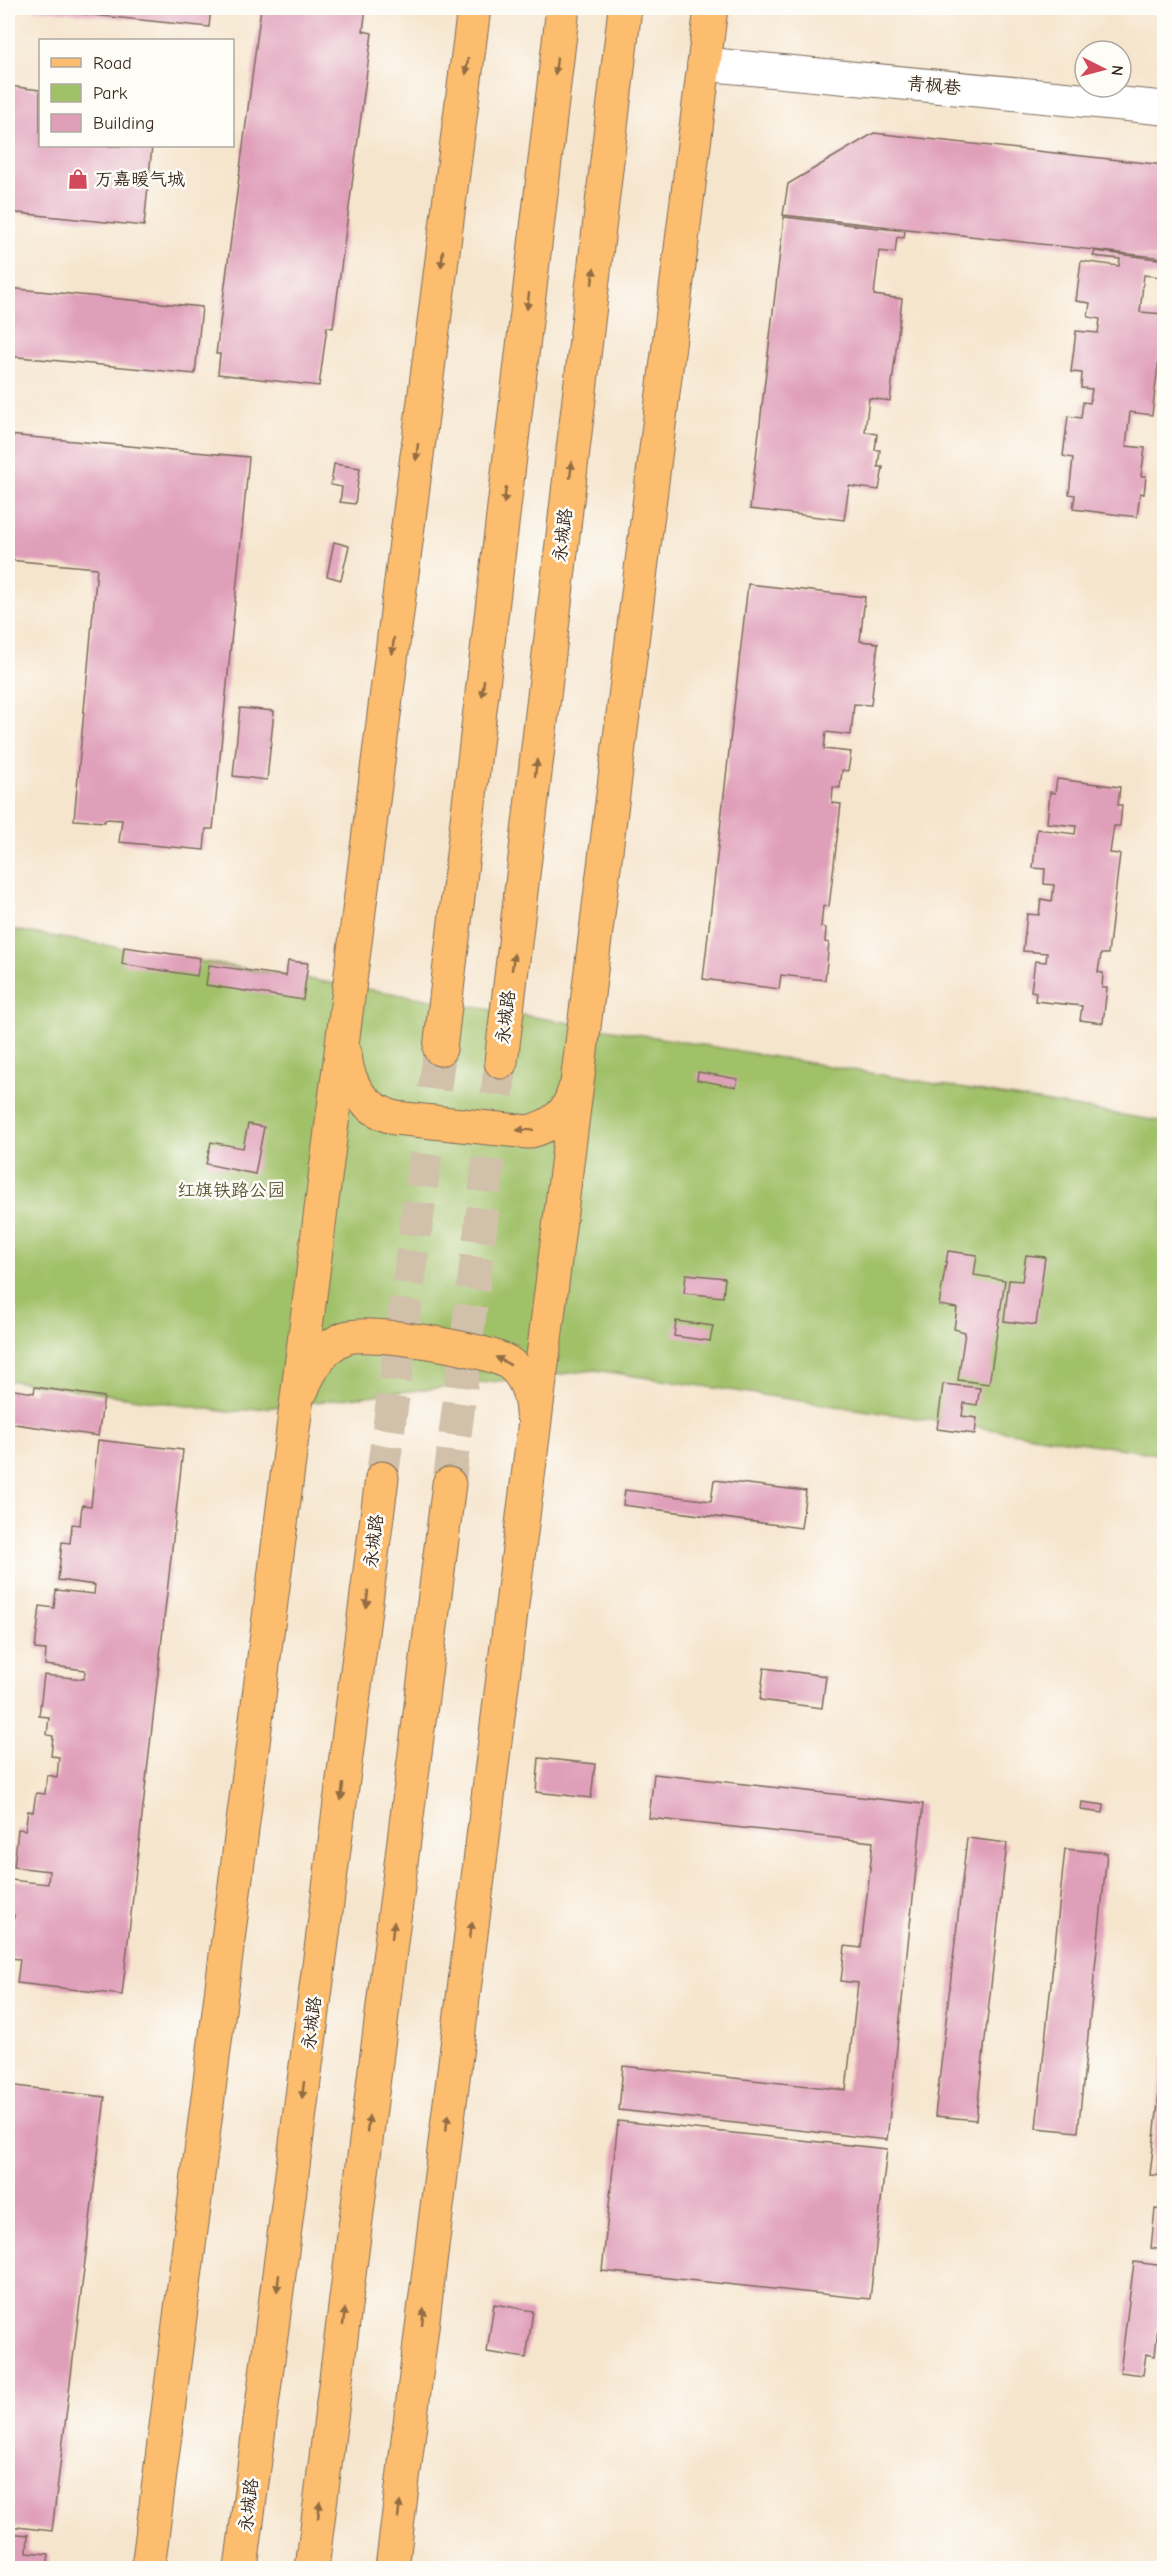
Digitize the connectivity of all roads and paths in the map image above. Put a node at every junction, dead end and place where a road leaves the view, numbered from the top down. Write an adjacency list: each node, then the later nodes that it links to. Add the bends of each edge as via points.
1 (474, 8): 7 (main road, one-way to 7)
2 (563, 8): 8 (main road, one-way to 8)
3 (625, 8): 9 (main road, 永城路, one-way to 3)
4 (711, 8): 5 (main road)
5 (704, 64): 6 (street, 青枫巷); 10 (main road)
6 (1164, 108)
7 (344, 1031): 10 (main road, one-way to 7, via 572,1098 556,1120 545,1128 528,1132 395,1118 357,1095 346,1063); 11 (main road)
8 (440, 1049)
9 (501, 1062)
10 (577, 1081): 12 (main road)
11 (295, 1411): 12 (main road, one-way to 11, via 530,1393 520,1375 504,1361 477,1351 376,1335 343,1338 331,1347 314,1366); 15 (main road)
12 (533, 1429): 18 (main road, one-way to 12)
13 (382, 1478): 16 (main road, 永城路, one-way to 16)
14 (449, 1484): 17 (main road, one-way to 14)
15 (148, 2568)
16 (241, 2568)
17 (312, 2568)
18 (392, 2568)

